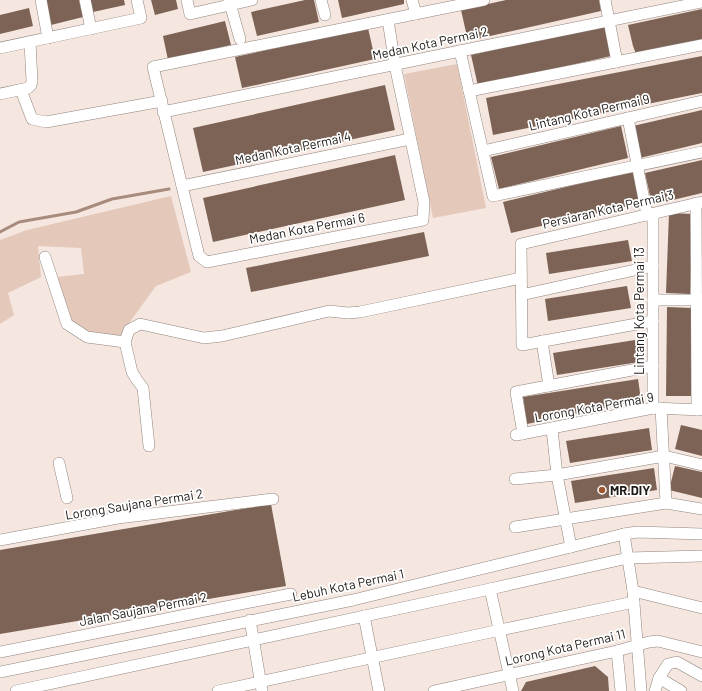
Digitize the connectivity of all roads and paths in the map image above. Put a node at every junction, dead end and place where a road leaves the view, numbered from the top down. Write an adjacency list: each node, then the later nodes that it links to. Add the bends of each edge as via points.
1 (41, 0): 17 (street)
2 (85, 0): 16 (street)
3 (137, 0): 16 (street, via 141,18)
4 (187, 0): 11 (street, via 190,14)
5 (252, 0): 11 (street)
6 (321, 0): 13 (street)
7 (412, 0): 12 (street)
8 (484, 0): 12 (street)
9 (605, 0): 15 (street)
10 (702, 2): 15 (street, Medan Kota Permai 2)
11 (230, 3): 18 (street)
12 (416, 14): 14 (street)
13 (325, 15)
14 (388, 20): 24 (street); 29 (street, via 153,67)
15 (609, 21): 22 (street, Medan Kota Permai 2); 23 (street)
16 (91, 29): 17 (street)
17 (48, 38): 19 (street)
18 (240, 39)
19 (30, 42): 21 (street); 25 (street, via 32,81 28,88)
20 (702, 45): 23 (street)
21 (0, 48)
22 (460, 50): 24 (street, Medan Kota Permai 2); 26 (street)
23 (617, 62): 26 (street)
24 (395, 65): 29 (street, Medan Kota Permai 2); 31 (street)
25 (20, 90): 27 (street); 29 (street, Medan Kota Permai 2, via 32,119 46,122)
26 (469, 91): 32 (street)
27 (0, 94)
28 (702, 101): 30 (street, Lintang Kota Permai 9)
29 (162, 107): 35 (street)
30 (628, 118): 32 (street, Lintang Kota Permai 9); 34 (street, Lintang Kota Permai 13)
31 (410, 139): 35 (street, Medan Kota Permai 4); 35 (street, Medan Kota Permai 6, via 424,202 423,220 207,262 199,256)
32 (483, 151): 34 (street, via 493,196)
33 (702, 152): 34 (street)
34 (638, 165): 37 (street, Lintang Kota Permai 13)
35 (182, 186)
36 (699, 203): 37 (street, Persiaran Kota Permai 3); 43 (street)
37 (650, 214): 39 (street, Lintang Kota Permai 13); 40 (street, Persiaran Kota Permai 3, via 521,244)
38 (45, 257): 46 (street, via 67,324 87,337)
39 (653, 266): 41 (street); 42 (street, Lintang Kota Permai 13)
40 (521, 278): 41 (street); 46 (street, via 360,312 329,311 222,336 204,338 140,324 129,330)
41 (521, 295): 45 (street, via 522,345)
42 (653, 300): 43 (street); 44 (street, Lintang Kota Permai 13)
43 (700, 300): 50 (street)
44 (653, 321): 45 (street); 47 (street, Lintang Kota Permai 13)
45 (542, 341): 48 (street)
46 (125, 342): 52 (street, via 132,372 143,388)
47 (653, 366): 48 (street); 49 (street, Lintang Kota Permai 13)
48 (549, 386): 51 (street, Lorong Kota Permai 9, via 516,392 519,435)
49 (657, 408): 50 (street, Lorong Kota Permai 9); 51 (street, Lorong Kota Permai 9); 53 (street, Lintang Kota Permai 13)
50 (700, 410)
51 (552, 429): 56 (street)
52 (149, 446)
53 (664, 456): 55 (street); 56 (street); 60 (street, Lintang Kota Permai 13)
54 (59, 463): 58 (street)
55 (702, 465)
56 (558, 475): 57 (street); 62 (street)
57 (515, 480)
58 (67, 498)
59 (273, 499): 66 (street, Lorong Saujana Permai 2, via 118,518)
60 (666, 503): 61 (street); 62 (street)
61 (702, 510)
62 (566, 520): 63 (street); 67 (street)
63 (515, 527)
64 (624, 534): 65 (street, Lebuh Kota Permai 1); 67 (street, Lebuh Kota Permai 1); 69 (street)
65 (702, 534)
66 (0, 540)
67 (571, 547): 75 (street, Lebuh Kota Permai 1, via 353,600)
68 (702, 556): 69 (street)
69 (628, 558): 70 (street); 72 (street)
70 (490, 589): 74 (street); 76 (street)
71 (291, 594): 80 (street, Jalan Saujana Permai 2)
72 (633, 597): 73 (street); 76 (street); 78 (street)
73 (702, 608)
74 (364, 616): 77 (street); 82 (street)
75 (250, 620): 77 (street); 83 (street, Lebuh Kota Permai 1)
76 (500, 630): 82 (street); 84 (street)
77 (253, 639): 87 (street); 88 (street)
78 (638, 644): 79 (street, Lorong Kota Permai 11); 81 (street, Lorong Kota Permai 11, via 658,642); 94 (street)
79 (617, 651): 84 (street, Lorong Kota Permai 11); 93 (street)
80 (0, 652)
81 (702, 652)
82 (372, 658): 87 (street); 90 (street)
83 (0, 672)
84 (510, 674): 91 (street, Lorong Kota Permai 11); 92 (street)
85 (702, 676): 86 (street, via 677,662 668,664)
86 (659, 678): 95 (street); 96 (street)
87 (261, 686): 89 (street)
88 (16, 691)
89 (218, 691)
90 (379, 691)
91 (434, 691)
92 (514, 691)
93 (621, 691)
94 (641, 691)
95 (655, 691)
96 (681, 691)

